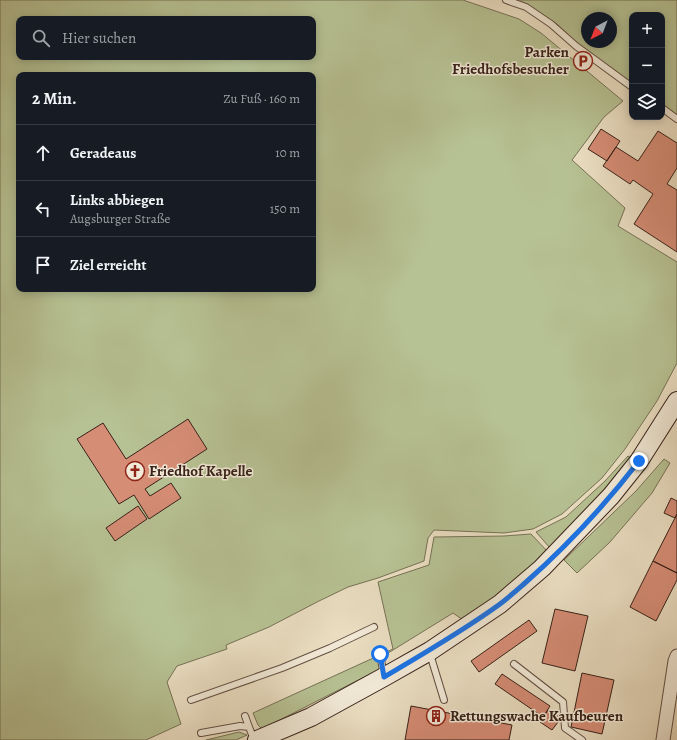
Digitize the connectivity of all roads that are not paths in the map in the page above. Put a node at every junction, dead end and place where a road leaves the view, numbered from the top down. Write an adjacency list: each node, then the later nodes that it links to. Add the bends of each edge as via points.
1 (506, 0): 2 (lane, via 526,7 551,24)
2 (629, 85)
3 (665, 110): 4 (lane)
4 (677, 119)
5 (677, 401): 7 (main road, via 639,461 611,496 565,545 500,604)
6 (374, 627): 12 (lane, via 289,665)
7 (430, 651): 11 (main road); 13 (lane)
8 (380, 654): 11 (lane)
9 (677, 656): 18 (street)
10 (514, 664): 17 (lane, via 563,702 565,728)
11 (384, 677): 16 (main road, via 311,717)
12 (191, 700)
13 (444, 700)
14 (245, 716): 16 (lane)
15 (201, 733): 16 (lane, via 240,726)
16 (253, 736)
17 (582, 740)
18 (664, 740)

